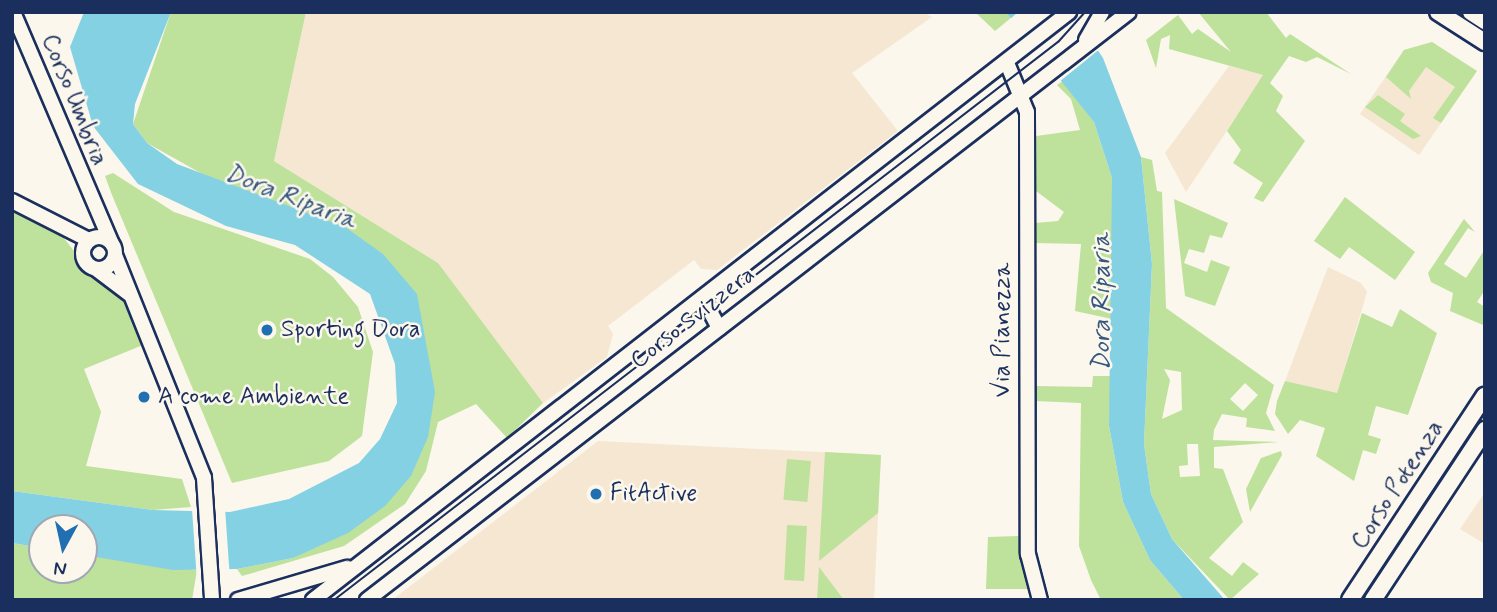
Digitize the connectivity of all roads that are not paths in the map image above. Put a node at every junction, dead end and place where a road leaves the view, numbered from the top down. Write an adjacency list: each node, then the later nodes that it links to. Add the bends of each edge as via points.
1 (13, 12): 13 (street, Corso Umbria)
2 (1069, 12): 10 (street, Corso Svizzera)
3 (1102, 12): 8 (street, Corso Svizzera)
4 (1129, 12): 8 (street)
5 (1438, 12): 9 (main road)
6 (1471, 12): 7 (main road)
7 (1485, 21)
8 (1095, 32): 11 (street, Corso Svizzera)
9 (1485, 42)
10 (1007, 63): 11 (street, Via Pianezza); 20 (street, Corso Svizzera)
11 (1024, 93): 21 (street, Corso Svizzera); 29 (street, Via Pianezza, via 1028,554)
12 (12, 201): 14 (street)
13 (92, 206): 15 (street, Corso Umbria); 16 (street, Corso Umbria)
14 (58, 227): 15 (street); 17 (street)
15 (92, 239): 16 (street); 17 (street)
16 (113, 249): 18 (street, via 110,265); 19 (street, Corso Umbria)
17 (83, 254): 18 (street)
18 (96, 269): 19 (street)
19 (129, 294): 25 (street, Corso Umbria, via 207,495)
20 (703, 298): 21 (street); 24 (street, Corso Svizzera)
21 (719, 328): 28 (street, Corso Svizzera)
22 (1485, 395): 30 (main road, Corso Potenza)
23 (1485, 430): 31 (main road, Corso Potenza)
24 (359, 564): 26 (street, Corso Svizzera); 27 (street, Corso Svizzera)
25 (212, 600)
26 (238, 600)
27 (313, 600)
28 (367, 600)
29 (1040, 600)
30 (1350, 600)
31 (1373, 600)

